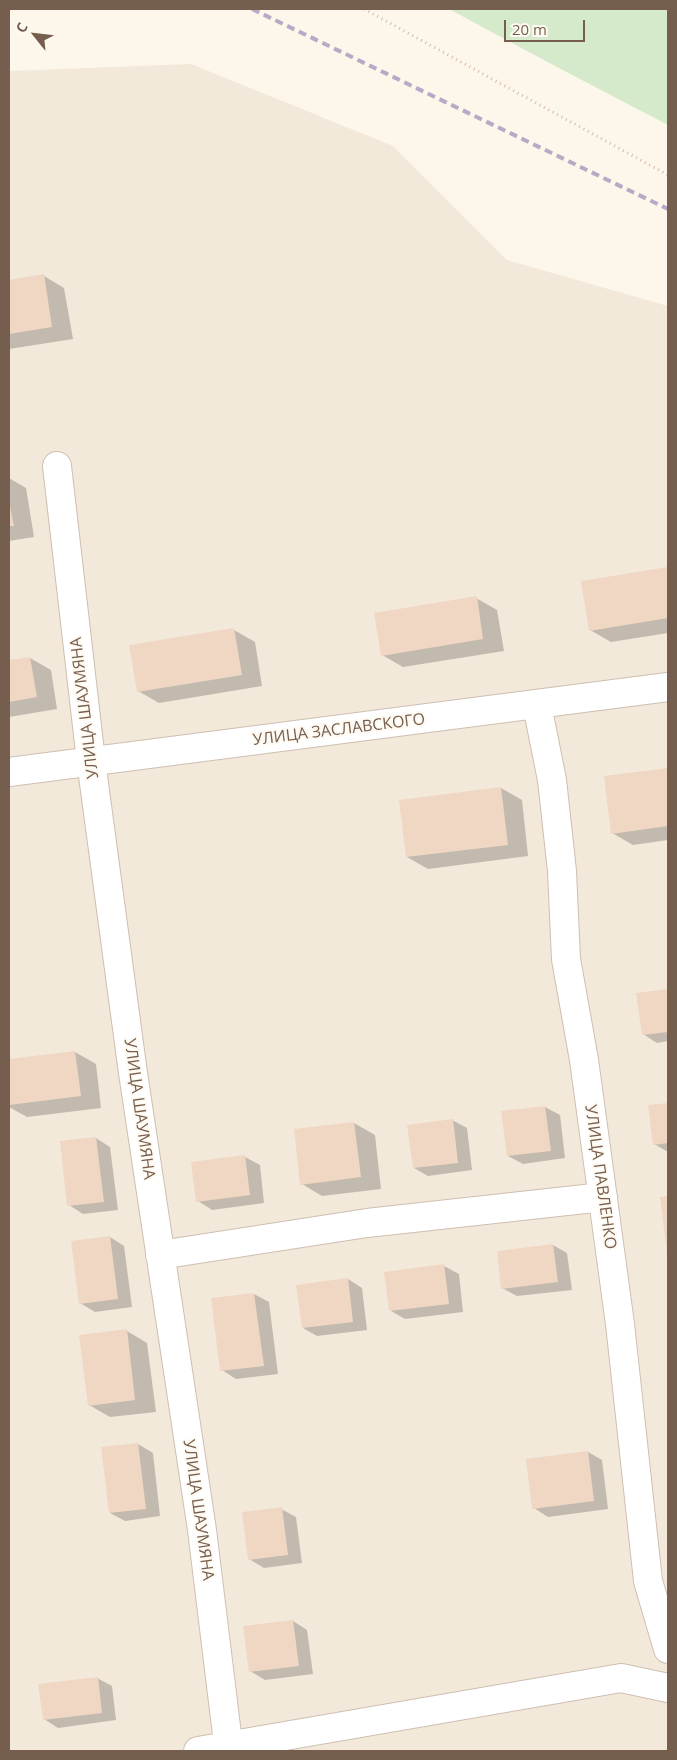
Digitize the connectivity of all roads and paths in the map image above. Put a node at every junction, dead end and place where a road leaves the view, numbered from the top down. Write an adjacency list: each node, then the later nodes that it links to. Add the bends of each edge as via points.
1 (364, 9): 2 (path)
2 (668, 175)
3 (57, 466): 6 (street, УЛИЦА ШАУМЯНА)
4 (668, 687): 5 (street, УЛИЦА ЗАСЛАВСКОГО)
5 (537, 705): 6 (street, УЛИЦА ЗАСЛАВСКОГО); 8 (street, УЛИЦА ПАВЛЕНКО, via 552,780 562,871 566,959)
6 (92, 761): 7 (street, УЛИЦА ЗАСЛАВСКОГО); 9 (street, УЛИЦА ШАУМЯНА)
7 (9, 772)
8 (603, 1197): 9 (street, via 367,1223); 10 (street, УЛИЦА ПАВЛЕНКО, via 648,1581)
9 (160, 1255): 12 (street, УЛИЦА ШАУМЯНА, via 202,1530)
10 (668, 1649)
11 (668, 1688): 12 (street, via 621,1678)
12 (228, 1749): 13 (street)
13 (198, 1751)

